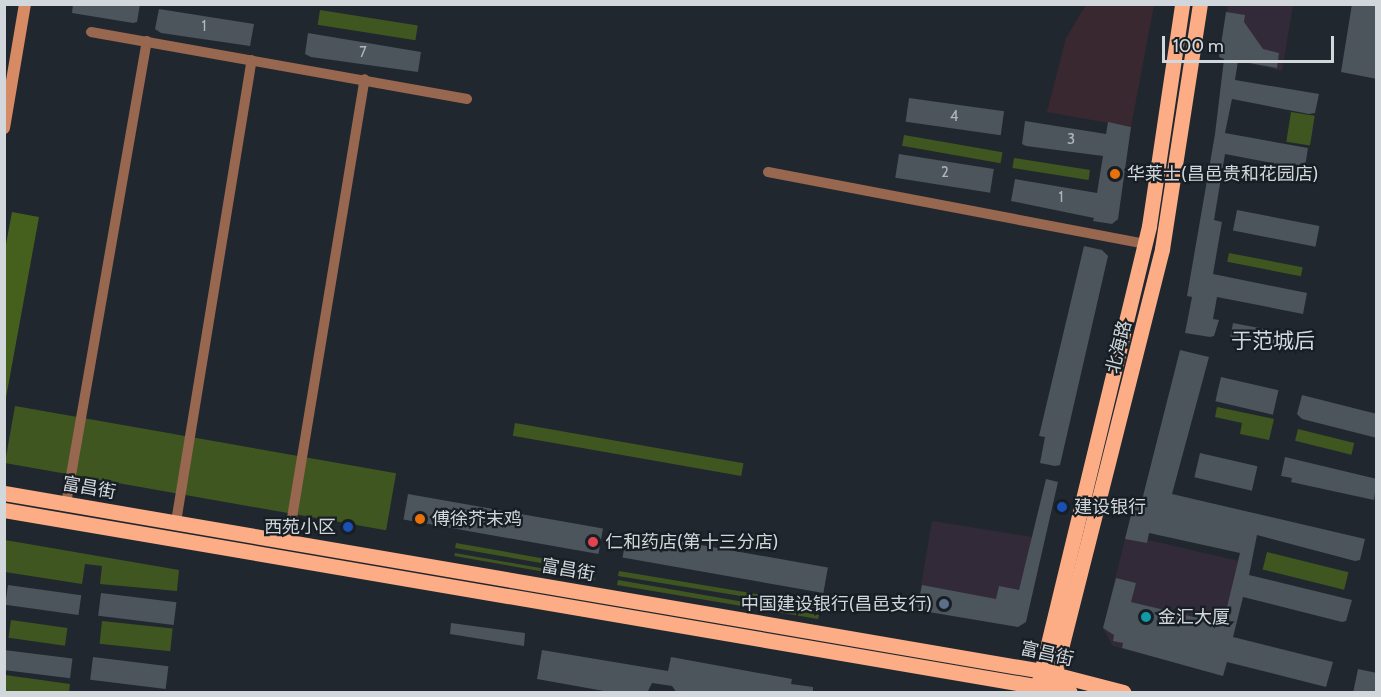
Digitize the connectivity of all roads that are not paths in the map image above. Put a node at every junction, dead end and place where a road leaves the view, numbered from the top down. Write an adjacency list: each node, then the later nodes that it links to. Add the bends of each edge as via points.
1 (24, 4): 9 (street)
2 (1182, 4): 11 (main road, 北海路)
3 (1200, 4): 17 (main road, 北海路, via 1162,249)
4 (91, 32): 5 (street)
5 (147, 41): 6 (street); 13 (street)
6 (252, 60): 7 (street); 15 (street)
7 (365, 79): 8 (street); 16 (street)
8 (467, 99)
9 (4, 128)
10 (768, 172): 11 (street)
11 (1144, 244): 17 (main road, 北海路)
12 (4, 493): 13 (main road, 富昌街)
13 (66, 504): 15 (main road, 富昌街)
14 (4, 510): 17 (main road, 富昌街, via 894,665)
15 (176, 522): 16 (main road, 富昌街)
16 (288, 542): 17 (main road, 富昌街)
17 (1045, 684): 18 (main road, 富昌街); 19 (main road, 富昌街)
18 (1070, 693)
19 (1123, 693)

